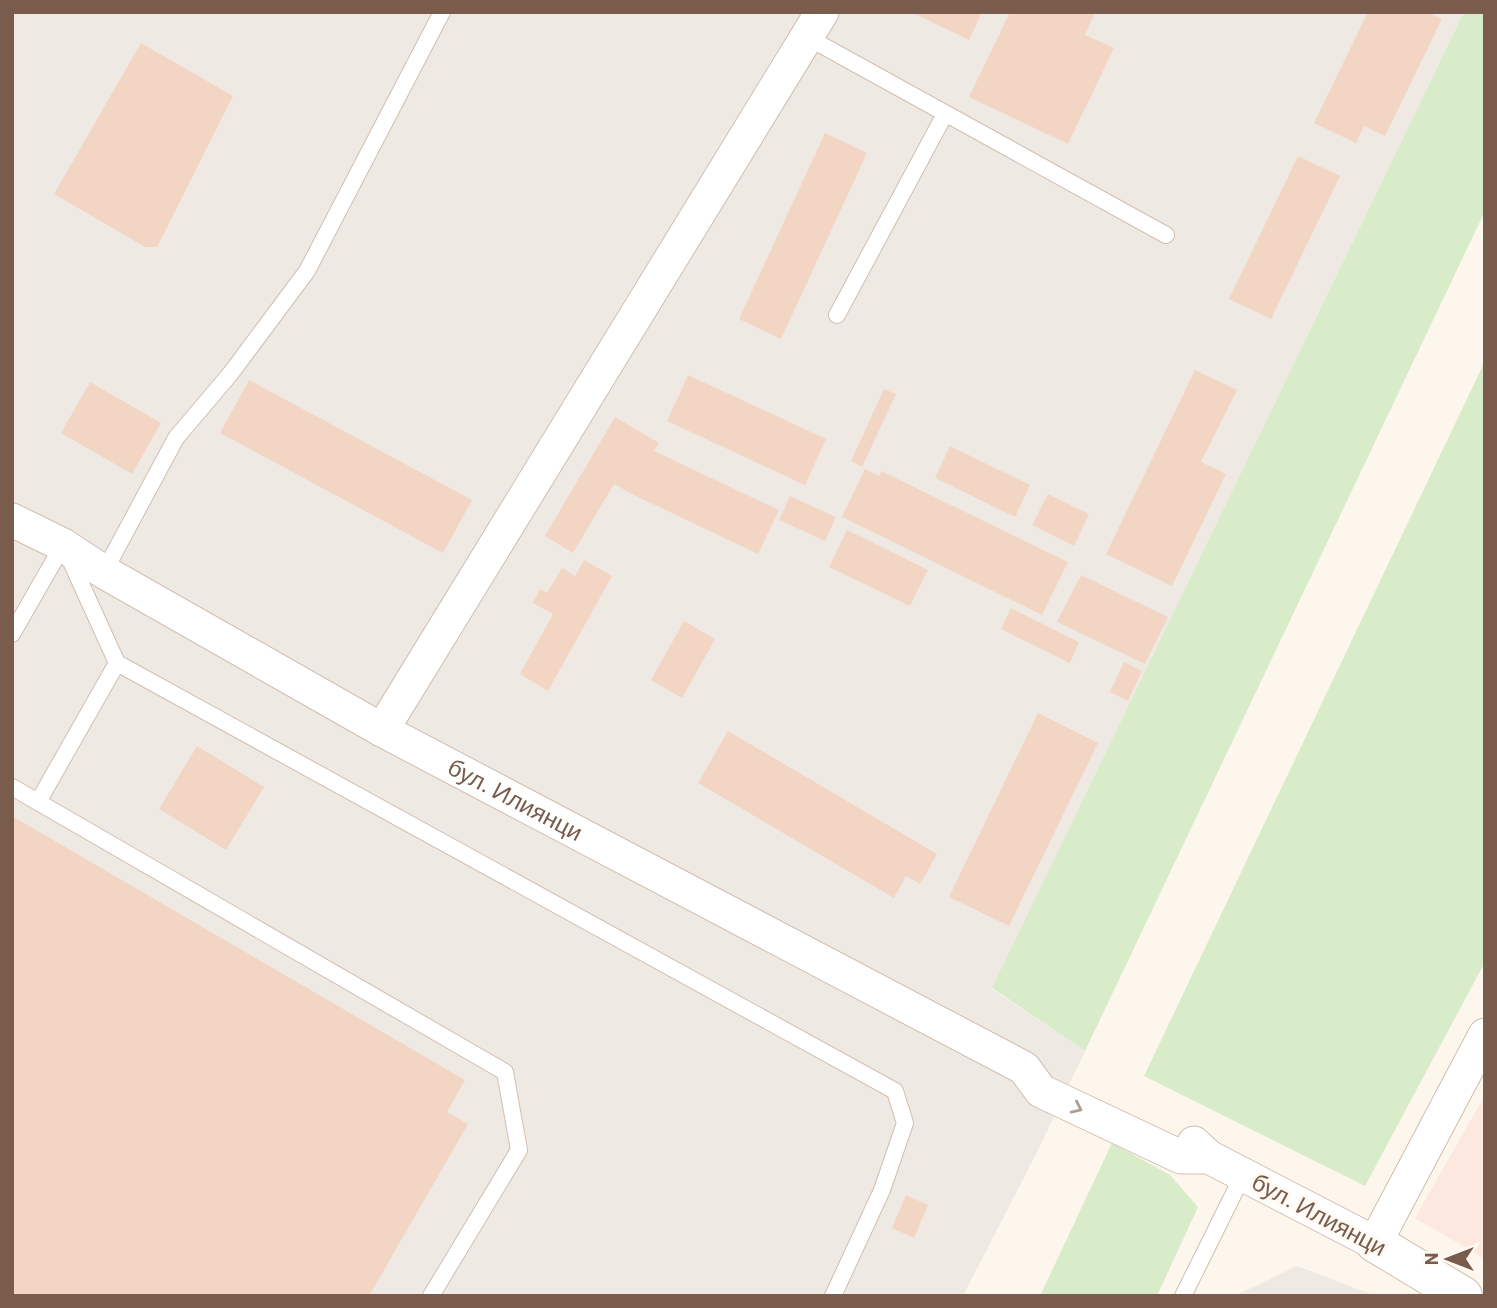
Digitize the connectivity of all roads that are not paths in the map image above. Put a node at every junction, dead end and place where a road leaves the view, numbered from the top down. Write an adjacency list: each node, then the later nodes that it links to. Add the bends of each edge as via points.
1 (442, 12): 8 (lane, via 307,271 176,438)
2 (815, 25): 3 (lane); 11 (street)
3 (945, 114): 4 (lane); 5 (lane)
4 (1166, 235)
5 (838, 315)
6 (12, 520): 7 (street, бул. Илиянци)
7 (63, 545): 8 (street, бул. Илиянци); 9 (lane); 10 (lane)
8 (104, 572): 11 (street, бул. Илиянци)
9 (12, 634)
10 (117, 663): 13 (lane); 18 (lane, via 895,1091 905,1124 883,1190)
11 (382, 730): 15 (street, бул. Илиянци, via 1024,1069 1049,1070 1188,1138 1209,1157)
12 (12, 788): 13 (lane)
13 (38, 802): 17 (lane, via 505,1072 519,1150)
14 (1485, 1035): 16 (street)
15 (1243, 1175): 16 (street, бул. Илиянци); 19 (lane)
16 (1375, 1243): 20 (street, бул. Илиянци)
17 (431, 1296)
18 (833, 1296)
19 (1183, 1296)
20 (1463, 1296)

